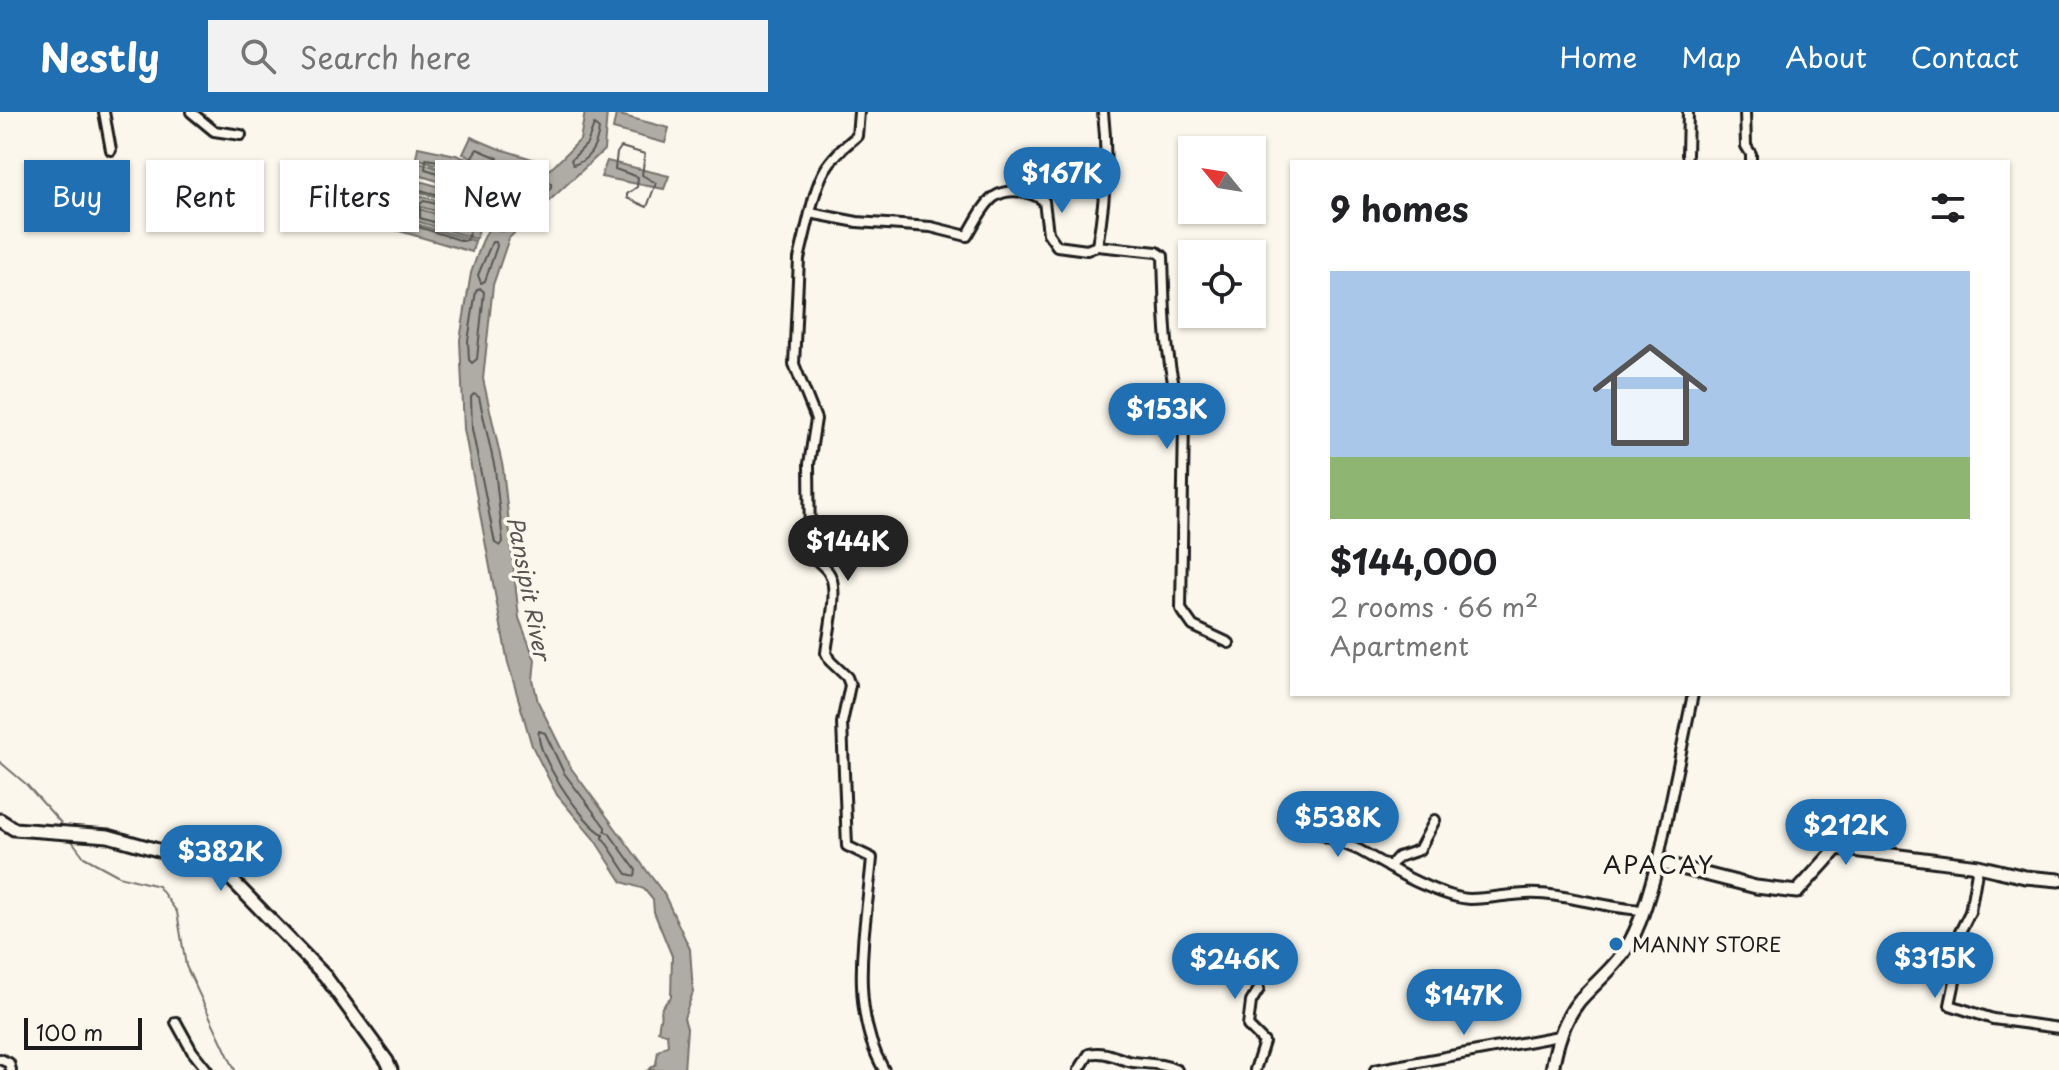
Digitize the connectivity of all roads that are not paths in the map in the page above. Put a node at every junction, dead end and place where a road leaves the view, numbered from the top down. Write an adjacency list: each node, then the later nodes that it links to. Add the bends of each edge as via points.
1 (104, 112): 8 (street)
2 (191, 112): 7 (street, via 214,131)
3 (859, 112): 11 (street, via 857,136 832,156)
4 (1103, 112): 12 (street, via 1106,139)
5 (1688, 112): 9 (street)
6 (1745, 112): 10 (street)
7 (241, 135)
8 (111, 150)
9 (1687, 155)
10 (1751, 160)
11 (810, 213): 12 (street, via 967,236 994,197 1012,191 1044,201 1048,233 1057,246); 31 (street, via 799,259 794,364 816,419 809,464 810,550 831,575 826,653 850,685 842,723 847,846 872,858 862,983 865,1025)
12 (1097, 246): 13 (street, via 1163,256 1166,343 1184,420 1181,609 1193,626)
13 (1229, 643)
14 (1693, 696): 18 (street)
15 (1284, 819): 20 (street)
16 (0, 820): 30 (street, via 14,829 108,836 228,876 325,976)
17 (1435, 820): 20 (street, via 1419,850 1398,857)
18 (1658, 862): 19 (street, via 1797,892 1837,848); 22 (street)
19 (1978, 866): 21 (street); 25 (street, via 1970,912 1959,934 1950,1005 1993,1019)
20 (1389, 867): 22 (street, via 1469,899 1539,893 1618,910)
21 (2059, 880)
22 (1644, 910): 26 (street, via 1618,960 1578,1002)
23 (1259, 989): 34 (street, via 1248,1026 1264,1042)
24 (176, 1022): 29 (street)
25 (2059, 1028)
26 (1559, 1036): 35 (street); 36 (street)
27 (0, 1059): 28 (street)
28 (11, 1070)
29 (207, 1070)
30 (391, 1070)
31 (884, 1070)
32 (1079, 1070): 33 (street, via 1089,1054 1110,1052)
33 (1177, 1070)
34 (1255, 1070)
35 (1375, 1070)
36 (1552, 1070)

